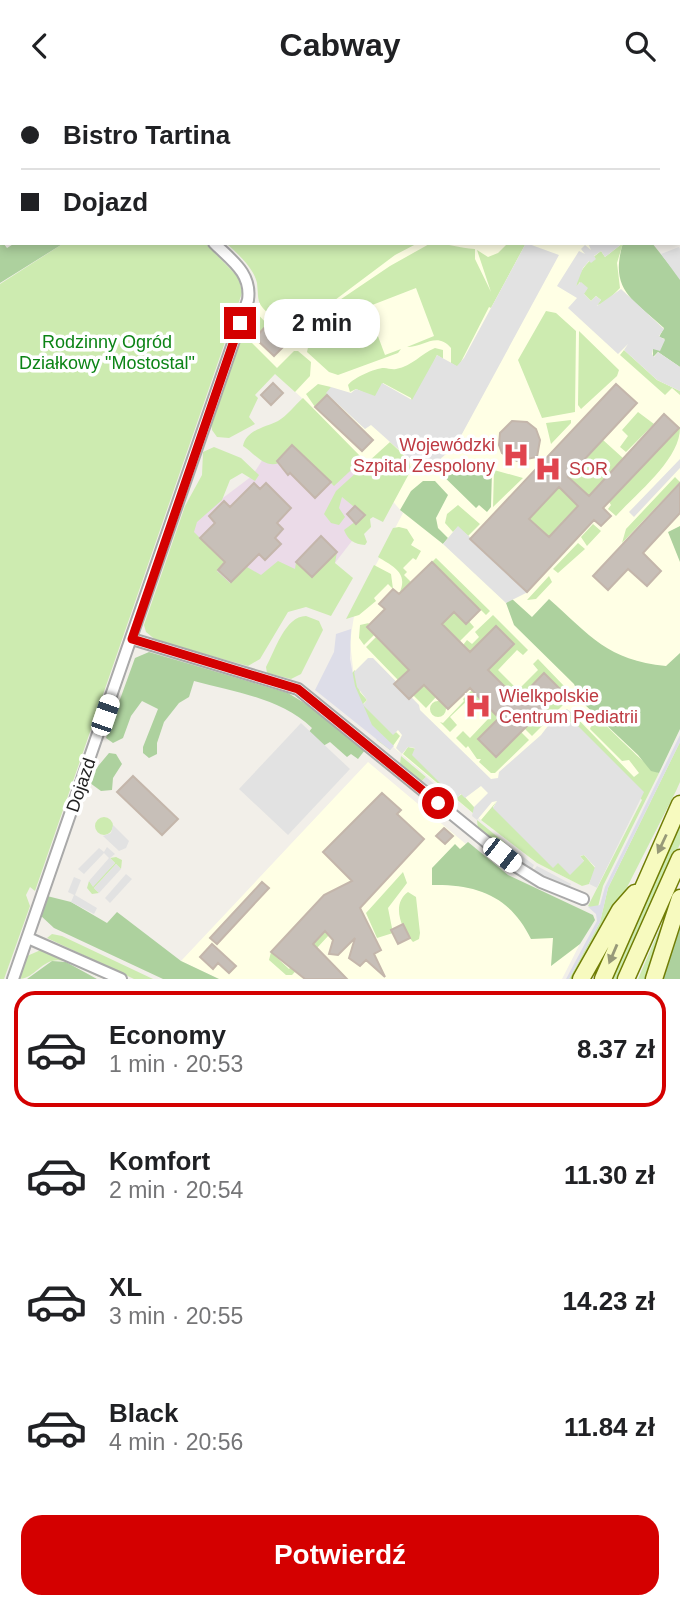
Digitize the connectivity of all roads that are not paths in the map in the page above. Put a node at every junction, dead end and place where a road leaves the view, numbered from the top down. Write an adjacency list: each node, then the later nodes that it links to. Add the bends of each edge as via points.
1 (216, 245): 2 (street, Dojazd, via 245,274 248,300)
2 (132, 639): 7 (street, via 298,689 517,867); 8 (street, Dojazd)
3 (680, 804): 5 (main road, one-way to 5)
4 (680, 859): 13 (main road)
5 (643, 883): 11 (main road, via 620,910); 12 (main road, one-way to 12)
6 (680, 898): 14 (main road)
7 (583, 899)
8 (28, 938): 9 (street, Dojazd); 10 (street)
9 (13, 979)
10 (121, 979)
11 (581, 979)
12 (603, 979)
13 (626, 979)
14 (653, 979)

